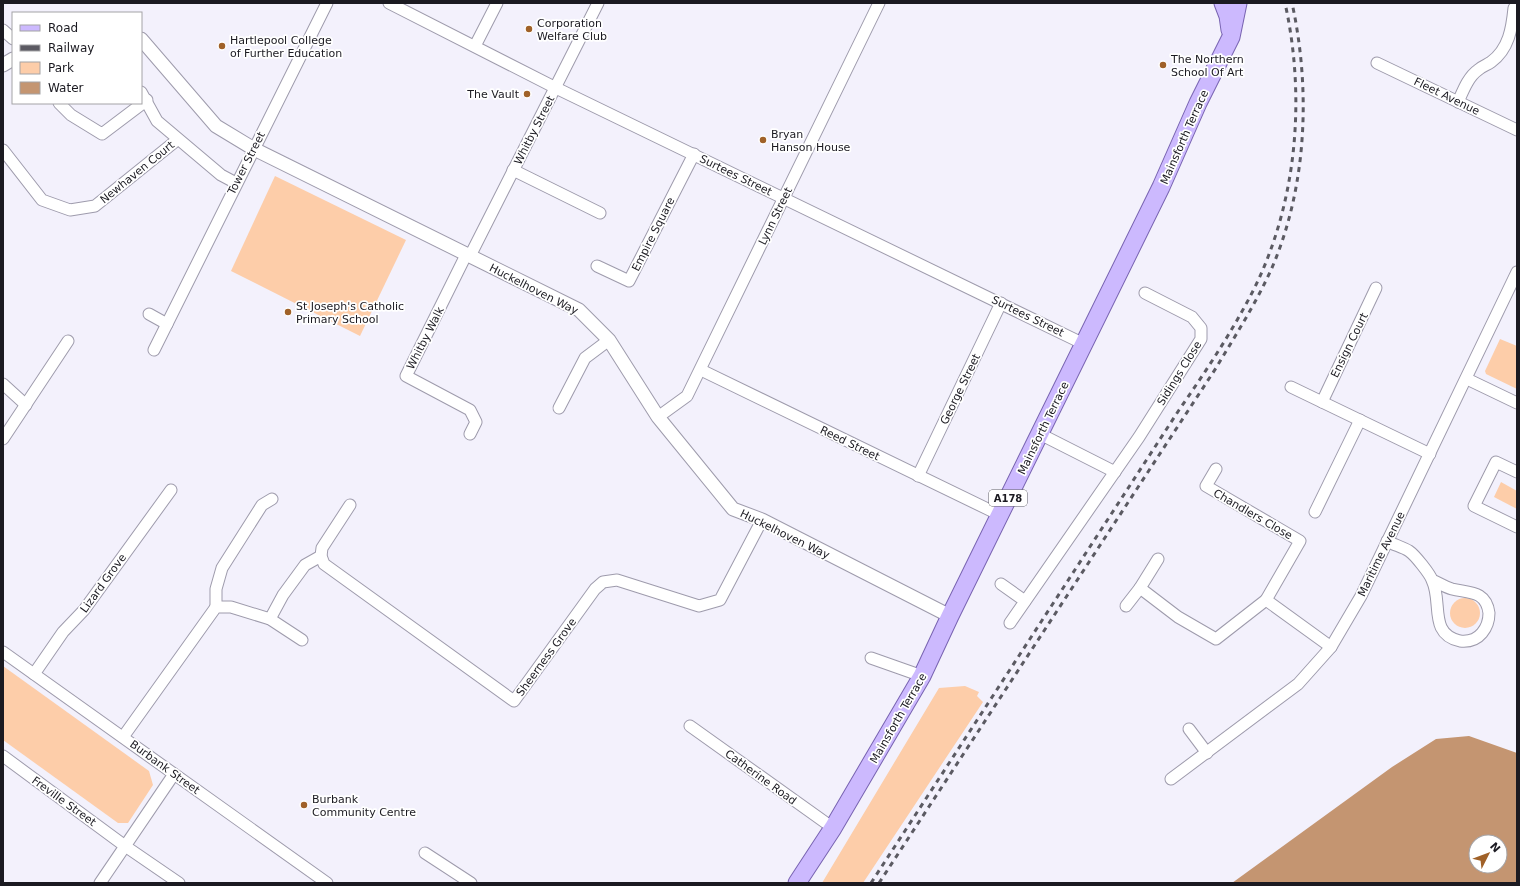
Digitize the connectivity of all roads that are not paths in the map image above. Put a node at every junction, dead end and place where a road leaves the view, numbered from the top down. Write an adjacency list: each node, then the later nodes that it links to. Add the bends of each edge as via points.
1 (327, 3): 24 (street, Tower Street)
2 (389, 3): 13 (street, Surtees Street)
3 (497, 3): 13 (street)
4 (598, 3): 17 (street, Whitby Street)
5 (879, 3): 29 (street, Lynn Street)
6 (1223, 3): 10 (main road)
7 (1238, 3): 10 (main road, Mainsforth Terrace)
8 (1514, 8): 19 (street, via 1512,30 1504,47 1493,61 1477,70)
9 (3, 30): 11 (street)
10 (1231, 37): 41 (main road, Mainsforth Terrace / A178)
11 (12, 38)
12 (142, 40): 24 (street, Huckelhoven Way, via 216,126)
13 (475, 46): 17 (street, Surtees Street)
14 (12, 60): 16 (street)
15 (1377, 63): 19 (street, Fleet Avenue)
16 (3, 65)
17 (556, 88): 26 (street, Surtees Street); 27 (street, Whitby Street)
18 (144, 96): 23 (street, via 157,121)
19 (1458, 102): 22 (street, Fleet Avenue)
20 (60, 104): 21 (street, via 72,115 102,134)
21 (135, 104)
22 (1517, 130)
23 (177, 140): 25 (street, Newhaven Court, via 95,206 70,210 42,200); 28 (street, via 221,175)
24 (254, 149): 28 (street, Tower Street); 31 (street, Huckelhoven Way)
25 (3, 150)
26 (694, 154): 29 (street, Surtees Street); 32 (street, Empire Square, via 629,281)
27 (514, 170): 30 (street); 31 (street, Whitby Street)
28 (236, 183): 38 (street, Tower Street)
29 (784, 198): 36 (street, Surtees Street); 43 (street, Lynn Street)
30 (600, 213)
31 (468, 256): 39 (street, Huckelhoven Way, via 579,310); 53 (street, Whitby Walk, via 406,376 470,410 476,422)
32 (597, 266)
33 (1517, 272): 44 (street, Maritime Avenue)
34 (1376, 288): 47 (street, Ensign Court)
35 (1145, 293): 59 (street, Sidings Close, via 1192,317 1201,328 1201,339)
36 (1001, 303): 41 (street, Surtees Street); 60 (street, George Street)
37 (149, 314): 38 (street)
38 (167, 324): 42 (street, Tower Street)
39 (609, 340): 50 (street, via 585,358); 51 (street, Huckelhoven Way)
40 (68, 341): 49 (street)
41 (1084, 344): 54 (main road, Mainsforth Terrace / A178)
42 (154, 350)
43 (701, 370): 51 (street, Lynn Street, via 687,396); 60 (street, Reed Street)
44 (1467, 379): 48 (street); 56 (street, Maritime Avenue)
45 (3, 384): 49 (street)
46 (1291, 387): 47 (street)
47 (1322, 402): 52 (street)
48 (1517, 403)
49 (26, 405): 55 (street)
50 (559, 408)
51 (658, 417): 66 (street, Huckelhoven Way, via 733,509)
52 (1360, 420): 56 (street); 64 (street)
53 (470, 434)
54 (1040, 434): 59 (street); 65 (main road, Mainsforth Terrace / A178)
55 (3, 440)
56 (1430, 454): 68 (street, Maritime Avenue)
57 (1216, 469): 74 (street, Chandlers Close, via 1206,486 1300,541)
58 (1516, 469): 67 (street, via 1496,462 1474,506)
59 (1115, 472): 75 (street, Sidings Close)
60 (918, 476): 65 (street, Reed Street)
61 (171, 490): 85 (street, Lizard Grove, via 84,610 62,632)
62 (272, 499): 77 (street, via 262,505 222,568 216,588)
63 (350, 505): 69 (street, via 322,548)
64 (1315, 512)
65 (1000, 515): 78 (main road, Mainsforth Terrace / A178)
66 (762, 520): 69 (street, Sheerness Grove, via 720,600 699,606 617,580 603,582 595,589 514,701 324,564); 78 (street, Huckelhoven Way)
67 (1517, 527)
68 (1387, 541): 71 (street, via 1411,552); 82 (street, Maritime Avenue, via 1362,596)
69 (321, 556): 79 (street, via 305,565 283,595)
70 (1158, 559): 73 (street)
71 (1432, 580): 71 (street, via 1450,588 1477,594 1484,600 1489,617 1484,631 1478,637 1464,641 1453,639 1444,633 1439,624 1439,604)
72 (1001, 584): 75 (street)
73 (1140, 588): 74 (street, Chandlers Close, via 1178,617 1216,639); 76 (street)
74 (1266, 600): 82 (street)
75 (1025, 601): 80 (street, Sidings Close)
76 (1126, 606)
77 (216, 607): 79 (street, via 231,607); 89 (street)
78 (950, 616): 86 (main road, Mainsforth Terrace / A178)
79 (270, 619): 81 (street)
80 (1010, 623)
81 (302, 640)
82 (1331, 646): 90 (street, Maritime Avenue, via 1298,684)
83 (3, 652): 85 (street, Burbank Street)
84 (872, 658): 86 (street)
85 (34, 674): 89 (street, Burbank Street)
86 (922, 676): 94 (main road, Mainsforth Terrace / A178)
87 (690, 726): 94 (street, Catherine Road)
88 (1189, 730): 90 (street)
89 (123, 737): 92 (street, Burbank Street)
90 (1207, 753): 93 (street, Maritime Avenue)
91 (3, 756): 95 (street, Freville Street)
92 (174, 774): 95 (street); 99 (street, Burbank Street)
93 (1171, 779)
94 (833, 828): 101 (main road, Mainsforth Terrace / A178)
95 (125, 846): 97 (street); 98 (street, Freville Street)
96 (425, 853): 100 (street)
97 (100, 883)
98 (179, 883)
99 (327, 883)
100 (471, 883)
101 (797, 883)

